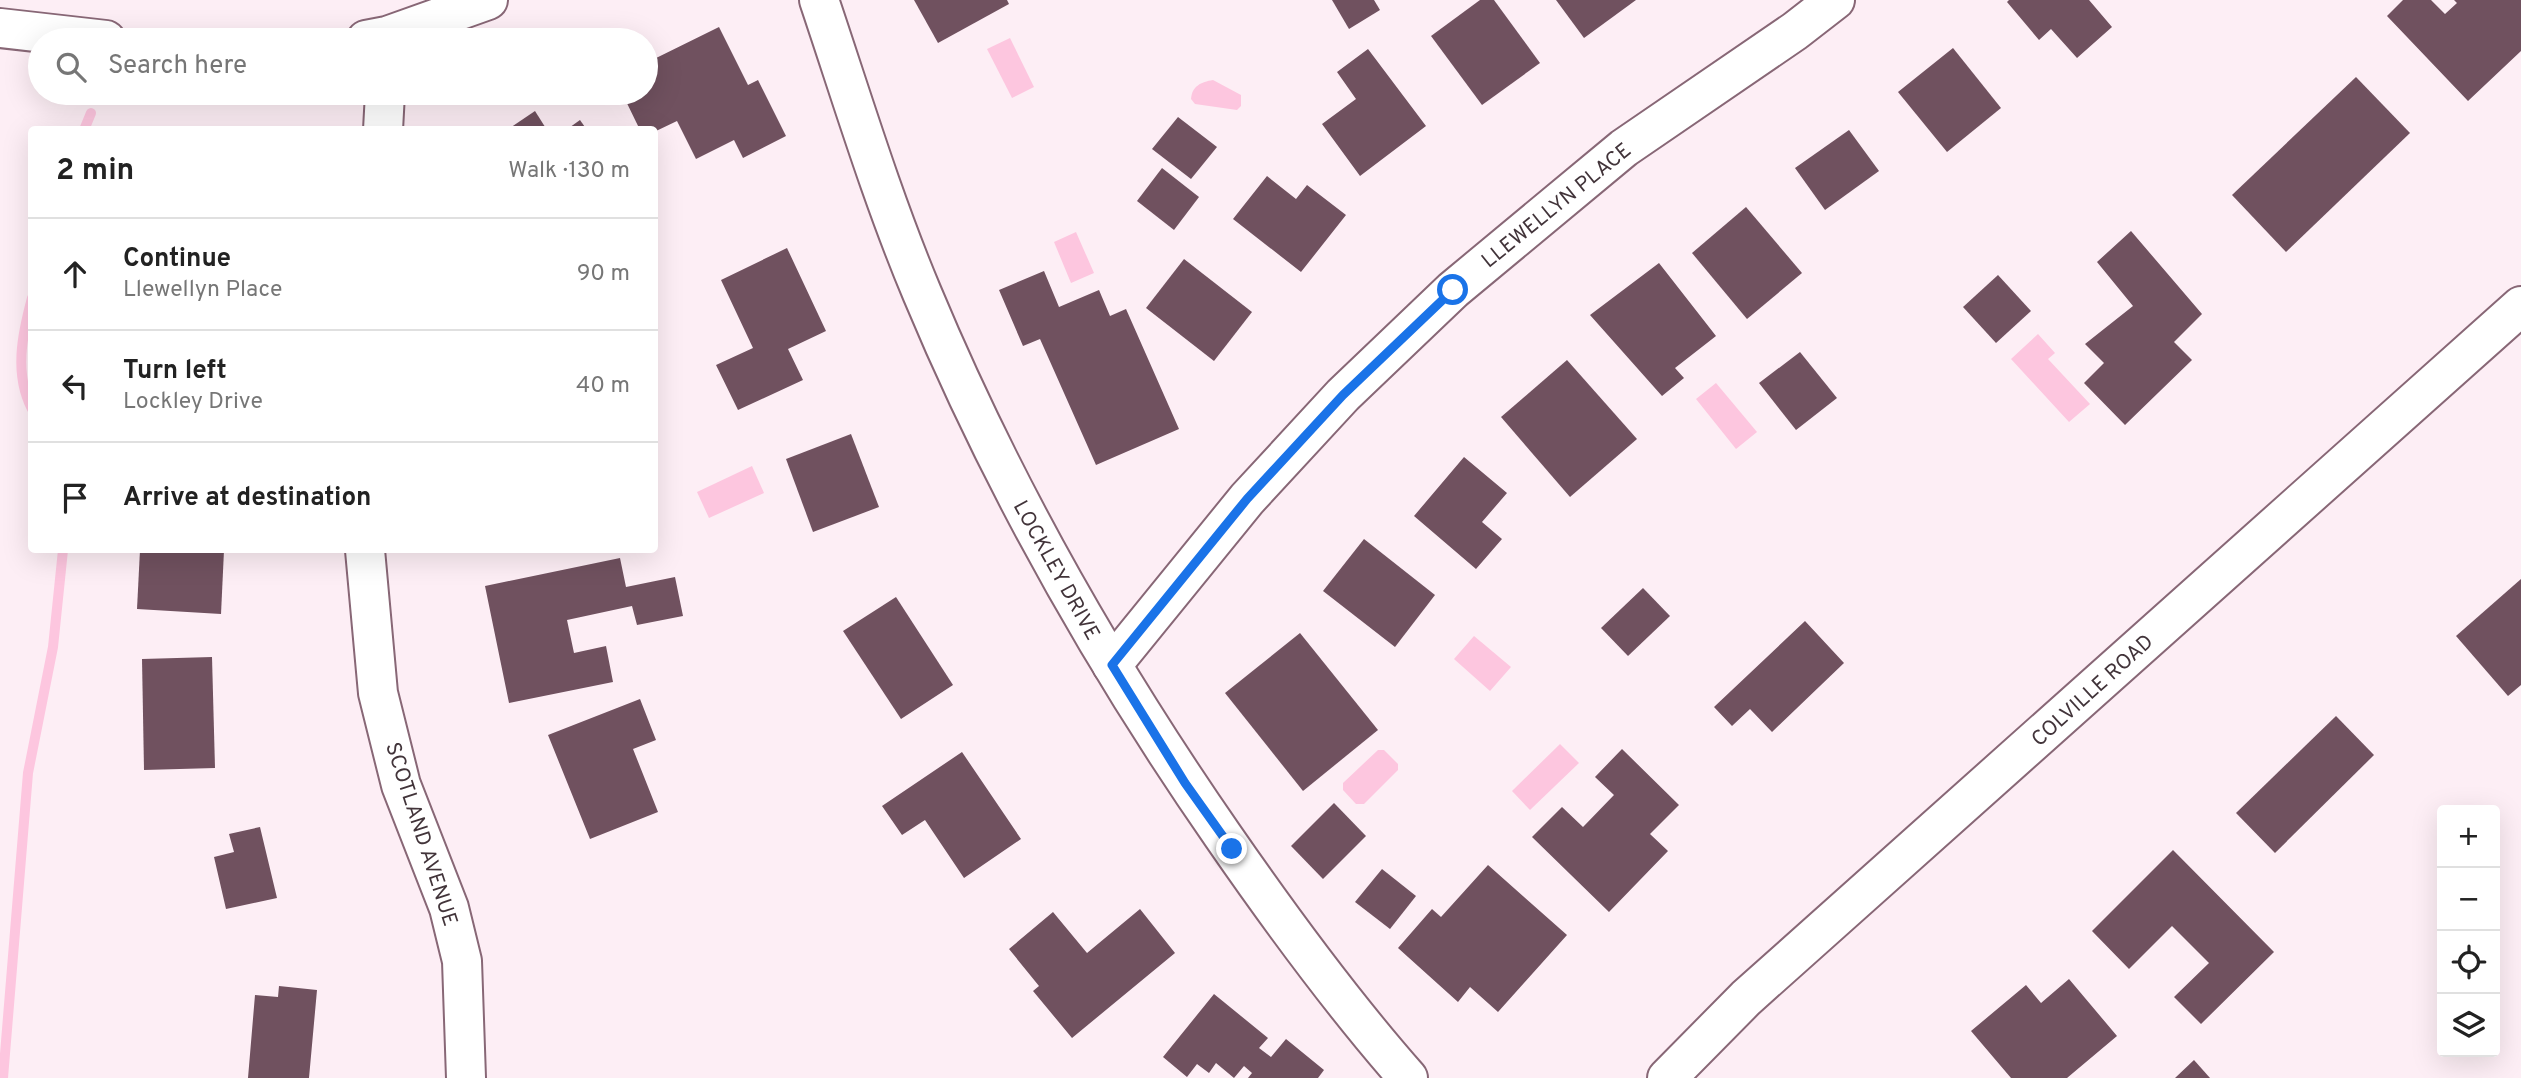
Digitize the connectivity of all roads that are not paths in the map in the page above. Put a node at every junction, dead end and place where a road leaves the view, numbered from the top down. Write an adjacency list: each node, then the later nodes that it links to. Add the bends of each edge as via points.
1 (488, 0): 5 (street)
2 (819, 0): 11 (street, LOCKLEY DRIVE, via 885,195 953,364 1026,517)
3 (1835, 0): 11 (street, LLEWELLYN PLACE, via 1624,148 1453,290 1343,395 1255,490)
4 (0, 28): 6 (street)
5 (410, 28)
6 (28, 31)
7 (384, 105): 8 (street)
8 (383, 126)
9 (2521, 306): 14 (street, COLVILLE ROAD, via 1746,998)
10 (365, 553): 12 (street, SCOTLAND AVENUE, via 378,693 401,785 449,908 462,961)
11 (1112, 665): 13 (street, LOCKLEY DRIVE, via 1185,783 1298,942)
12 (466, 1078)
13 (1408, 1078)
14 (1667, 1078)

